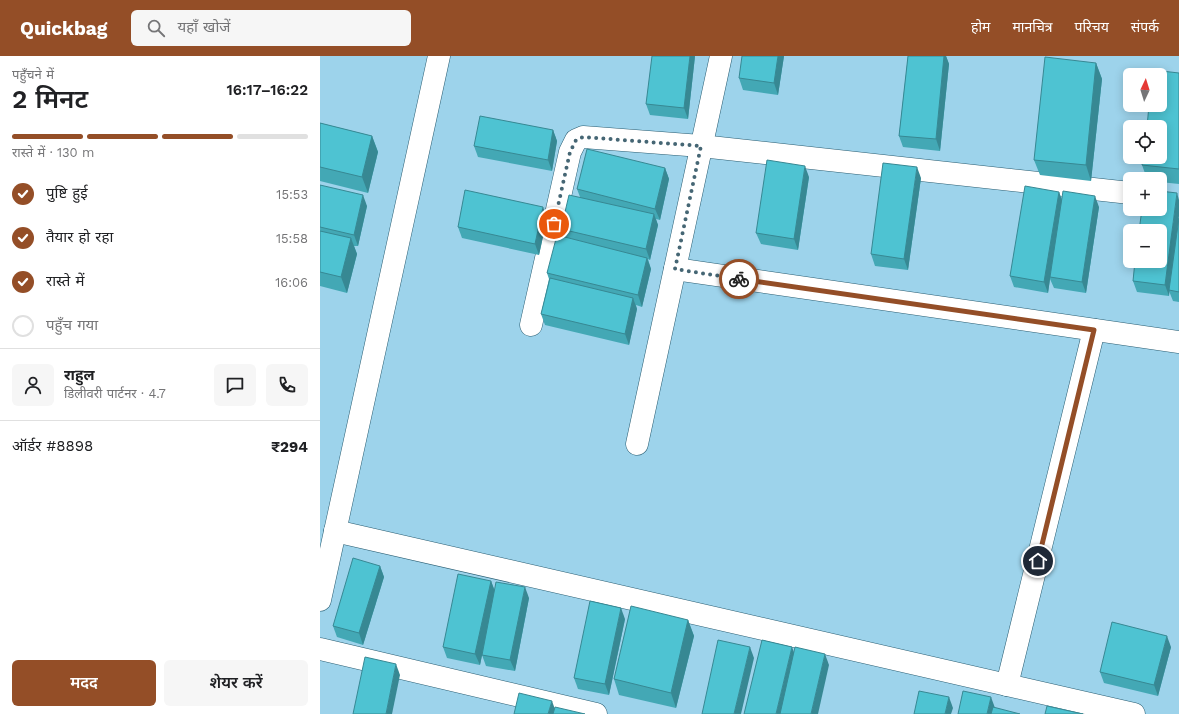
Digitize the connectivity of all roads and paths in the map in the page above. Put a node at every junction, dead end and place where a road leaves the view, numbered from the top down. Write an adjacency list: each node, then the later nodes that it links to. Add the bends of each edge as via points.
1 (439, 56): 10 (street)
2 (721, 56): 3 (street)
3 (701, 146): 4 (street); 5 (street); 6 (street, via 583,137 576,140 570,152)
4 (1123, 192)
5 (675, 269): 7 (street); 9 (street)
6 (531, 325)
7 (1094, 330): 8 (street); 13 (street)
8 (1179, 342)
9 (637, 444)
10 (335, 531): 11 (street); 13 (street)
11 (320, 600)
12 (320, 649): 14 (street)
13 (1008, 685): 15 (street)
14 (596, 714)
15 (1134, 714)

